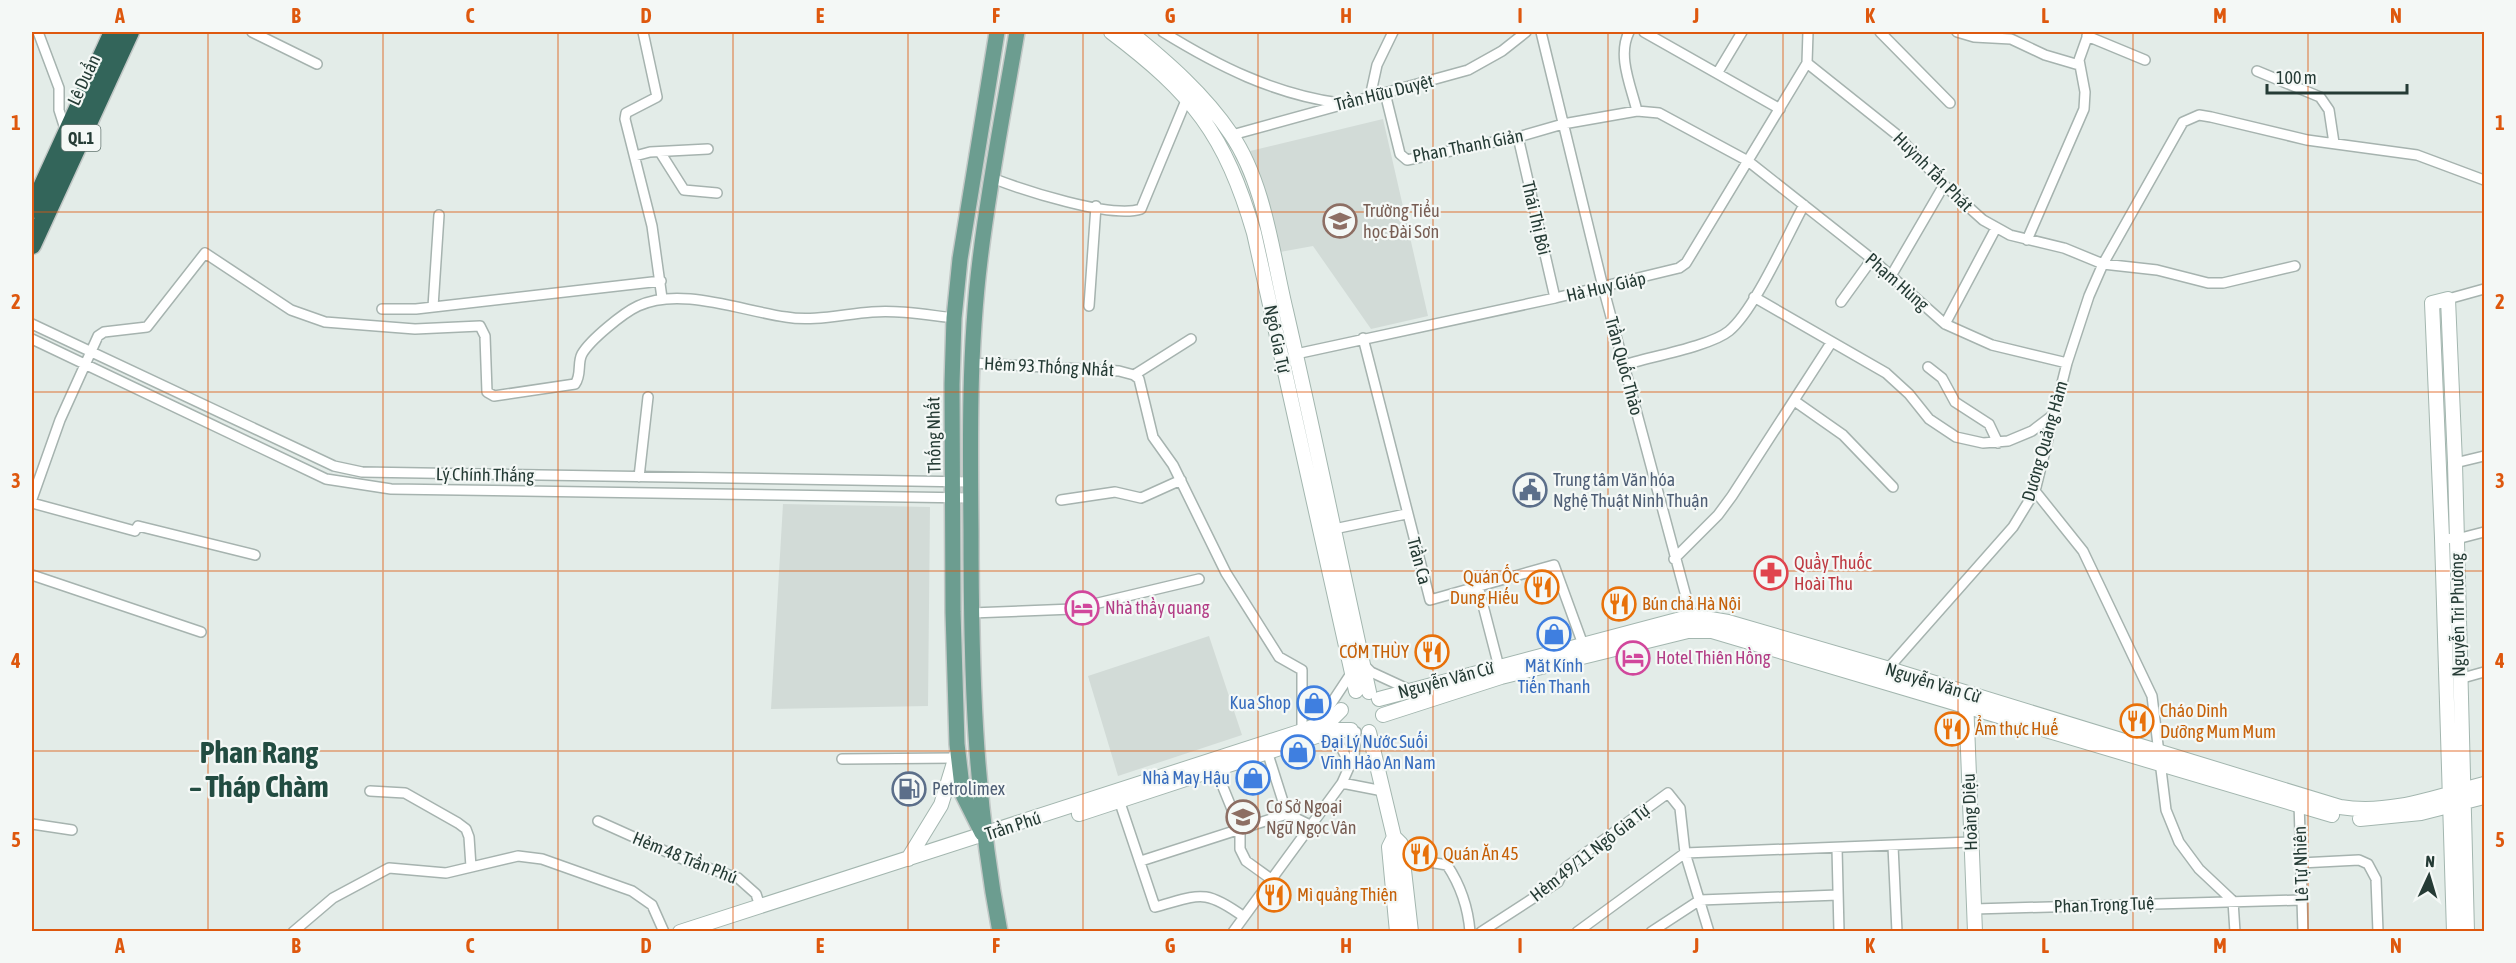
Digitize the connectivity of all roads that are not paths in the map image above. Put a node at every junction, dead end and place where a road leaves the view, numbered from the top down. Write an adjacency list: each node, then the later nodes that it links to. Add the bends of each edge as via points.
1 (38, 32): 36 (street, via 60,88 59,110)
2 (113, 32): 36 (highway, Lê Duẩn / QL.1)
3 (130, 32): 57 (highway, Lê Duẩn / QL.1)
4 (252, 32): 24 (street)
5 (643, 32): 43 (street, via 657,94 653,102 625,116)
6 (997, 32): 52 (main road, Thống Nhất)
7 (1017, 32): 45 (main road, Thống Nhất)
8 (1111, 32): 30 (main road, Ngô Gia Tự, via 1169,78)
9 (1130, 32): 37 (main road, Ngô Gia Tự, via 1179,73)
10 (1163, 32): 32 (street, via 1265,86)
11 (1389, 32): 29 (street)
12 (1526, 32): 28 (street, Trần Hữu Duyệt, via 1468,70)
13 (1541, 32): 35 (street, Trần Quốc Thảo)
14 (1629, 32): 34 (street, via 1623,49 1624,61)
15 (1644, 32): 27 (street)
16 (1728, 32): 20 (street)
17 (1808, 32): 23 (street)
18 (1880, 32): 31 (street)
19 (1957, 32): 25 (street, via 2011,39)
20 (1740, 34): 27 (street)
21 (2088, 34): 22 (street); 25 (street)
22 (2145, 60)
23 (1807, 63): 33 (street, Hà Huy Giáp); 47 (street, Huỳnh Tấn Phát, via 1896,134)
24 (317, 64)
25 (2079, 66): 56 (street, via 2085,92 2084,110)
26 (2257, 71): 40 (street, via 2320,97 2329,110)
27 (1718, 72): 33 (street)
28 (1385, 93): 29 (street, Trần Hữu Duyệt); 38 (street, Phan Thanh Giản, via 1400,154 1407,160)
29 (1370, 97): 32 (street, Trần Hữu Duyệt)
30 (1187, 98): 39 (main road, Ngô Gia Tự); 50 (street, via 1141,209)
31 (1950, 103)
32 (1341, 104): 37 (street, Trần Hữu Duyệt)
33 (1780, 109): 44 (street, Hà Huy Giáp)
34 (1637, 111): 35 (street, Phan Thanh Giản); 44 (street, Phạm Hùng, via 1659,113)
35 (1563, 124): 38 (street, Phan Thanh Giản); 64 (street, Trần Quốc Thảo)
36 (66, 134): 51 (highway, Lê Duẩn / QL.1)
37 (1232, 135): 39 (main road); 58 (main road, Ngô Gia Tự, via 1250,170)
38 (1518, 137): 68 (street, Thái Thị Bôi)
39 (1217, 138): 58 (main road, Ngô Gia Tự)
40 (2334, 143): 46 (street, via 2417,155); 60 (street, Dương Quảng Hàm, via 2299,139 2211,117 2190,117 2176,129)
41 (708, 149): 42 (street)
42 (660, 152): 43 (street); 48 (street, via 684,190)
43 (635, 156): 63 (street)
44 (1748, 161): 49 (street, Phạm Hùng); 64 (street, Hà Huy Giáp, via 1686,263 1669,273)
45 (992, 178): 50 (street, via 1054,200); 53 (main road, Thống Nhất)
46 (2484, 180)
47 (1944, 185): 55 (street, Huỳnh Tấn Phát); 62 (street)
48 (717, 193)
49 (1804, 205): 59 (street, Phạm Hùng); 66 (street)
50 (1096, 206): 71 (street)
51 (32, 209)
52 (968, 210): 53 (main road); 74 (main road, Thống Nhất)
53 (986, 214): 85 (main road, Thống Nhất)
54 (439, 215): 72 (street)
55 (1996, 228): 56 (street, Huỳnh Tấn Phát); 76 (street)
56 (2027, 240): 60 (street, Huỳnh Tấn Phát, via 2064,248)
57 (32, 245)
58 (1266, 256): 82 (main road, Ngô Gia Tự); 83 (main road, Ngô Gia Tự)
59 (1872, 259): 62 (street, Phạm Hùng); 70 (street)
60 (2103, 264): 61 (street, Huỳnh Tấn Phát, via 2157,270 2215,284); 86 (street, Dương Quảng Hàm)
61 (2295, 266)
62 (1891, 276): 76 (street, Phạm Hùng)
63 (661, 281): 67 (street); 72 (street)
64 (1604, 287): 68 (street, Hà Huy Giáp); 88 (street, Trần Quốc Thảo)
65 (2484, 289): 69 (street)
66 (1754, 297): 80 (street); 88 (street, via 1737,322 1721,335)
67 (662, 298): 74 (street, via 725,304 789,318 888,311); 81 (street, via 625,314 589,345 580,360 575,384 494,396 487,392 480,326 415,329 325,322 291,310 205,253 147,327 104,332)
68 (1555, 298): 77 (street, Hà Huy Giáp)
69 (2448, 298): 97 (main road, Nguyễn Tri Phương); 115 (main road, Nguyễn Tri Phương, via 2432,303)
70 (1841, 302)
71 (1089, 306)
72 (434, 307): 73 (street)
73 (382, 309)
74 (954, 318): 84 (main road, Thống Nhất)
75 (32, 324): 81 (street, Lý Chính Thắng)
76 (1946, 324): 86 (street, Phạm Hùng, via 1992,345)
77 (1363, 338): 82 (street, Hà Huy Giáp); 112 (street, Trần Ca)
78 (32, 339): 87 (street, Lý Chính Thắng)
79 (1191, 339): 90 (street)
80 (1831, 343): 92 (street); 95 (street, via 1898,382 1941,429 1970,441)
81 (90, 351): 87 (street); 98 (street, Lý Chính Thắng, via 334,466)
82 (1296, 354): 83 (main road); 94 (main road, Ngô Gia Tự)
83 (1281, 358): 94 (main road, Ngô Gia Tự)
84 (953, 361): 85 (main road); 102 (main road, Thống Nhất)
85 (971, 363): 90 (street, Hẻm 93 Thống Nhất); 103 (main road, Thống Nhất)
86 (2067, 363): 93 (street, Dương Quảng Hàm)
87 (85, 365): 104 (street, Lý Chính Thắng, via 326,480); 111 (street, via 60,420)
88 (1624, 365): 117 (street, Trần Quốc Thảo)
89 (1928, 367): 95 (street, via 1942,378 1955,402 1989,424)
90 (1134, 375): 101 (street, Hẻm 93 Thống Nhất, via 1158,448)
91 (648, 397): 99 (street)
92 (1796, 402): 105 (street, via 1843,435); 117 (street, via 1725,506)
93 (2053, 415): 95 (street, via 2018,439); 106 (street, Dương Quảng Hàm)
94 (1306, 432): 113 (main road, Ngô Gia Tự)
95 (1998, 443)
96 (2484, 456): 97 (street)
97 (2455, 463): 115 (main road, Nguyễn Tri Phương)
98 (362, 472): 99 (street, Lý Chính Thắng); 104 (street)
99 (639, 477): 100 (street, Lý Chính Thắng)
100 (758, 479): 102 (street, Lý Chính Thắng); 107 (street)
101 (1180, 480): 110 (street, via 1141,498 1115,492); 138 (street, Hẻm 93 Thống Nhất, via 1226,573 1275,651 1302,670)
102 (954, 482): 103 (street, Lý Chính Thắng); 108 (main road, Thống Nhất)
103 (971, 482): 109 (main road, Thống Nhất)
104 (359, 486): 107 (street, Lý Chính Thắng)
105 (1893, 487)
106 (2035, 491): 130 (street, Dương Quảng Hàm, via 2023,515); 144 (street, via 2083,551 2152,696)
107 (758, 495): 108 (street, Lý Chính Thắng)
108 (954, 498): 109 (street, Lý Chính Thắng); 121 (main road, Thống Nhất)
109 (971, 498): 122 (main road, Thống Nhất)
110 (1061, 500)
111 (32, 501): 116 (street, via 135,531 138,526)
112 (1406, 514): 113 (street); 120 (street, Trần Ca, via 1430,600)
113 (1328, 530): 127 (main road, Ngô Gia Tự)
114 (2484, 532): 115 (street)
115 (2450, 538): 131 (main road, Nguyễn Tri Phương); 154 (main road, Nguyễn Tri Phương)
116 (255, 555)
117 (1674, 559): 123 (street, Trần Quốc Thảo)
118 (32, 575): 125 (street)
119 (1199, 579): 122 (street, via 1073,609)
120 (1478, 586): 126 (street, Trần Ca, via 1554,565); 128 (street)
121 (953, 612): 122 (main road); 142 (main road, Thống Nhất)
122 (971, 613): 140 (main road, Thống Nhất)
123 (1692, 616): 124 (street, Trần Quốc Thảo); 126 (main road, Nguyễn Văn Cừ); 130 (main road, Nguyễn Văn Cừ, via 1728,622)
124 (1695, 630): 126 (main road, Nguyễn Văn Cừ); 130 (main road, Nguyễn Văn Cừ, via 1730,635)
125 (201, 632)
126 (1585, 649): 128 (main road, Nguyễn Văn Cừ)
127 (1357, 668): 132 (street); 133 (main road, Ngô Gia Tự); 137 (street)
128 (1500, 672): 132 (main road, Nguyễn Văn Cừ); 136 (main road, Nguyễn Văn Cừ)
129 (2484, 672): 131 (street)
130 (1884, 674): 134 (main road, Nguyễn Văn Cừ)
131 (2459, 679): 152 (main road, Nguyễn Tri Phương)
132 (1410, 690): 133 (main road, Nguyễn Văn Cừ)
133 (1368, 694): 135 (main road, via 1346,698); 136 (main road)
134 (1966, 699): 144 (main road, Nguyễn Văn Cừ); 164 (main road, Hoàng Diệu)
135 (1341, 710): 137 (main road, Trần Phú); 139 (main road, via 1343,722)
136 (1383, 715): 139 (main road, via 1378,726)
137 (1319, 730): 138 (main road, Trần Phú); 139 (main road, Trần Phú); 141 (main road, Trần Phú); 146 (street, via 1340,745 1347,755)
138 (1302, 731): 141 (main road, Trần Phú)
139 (1358, 731): 146 (street); 150 (main road)
140 (975, 743): 142 (main road); 163 (main road, Thống Nhất)
141 (1266, 748): 145 (main road, Trần Phú); 151 (main road, Trần Phú); 156 (street)
142 (957, 751): 143 (street); 163 (main road, Thống Nhất, via 963,795); 169 (main road, via 941,805)
143 (842, 759)
144 (2161, 760): 155 (main road, Nguyễn Văn Cừ); 177 (street, via 2166,810 2179,842 2199,869)
145 (1216, 770): 151 (main road, Trần Phú); 160 (street)
146 (1349, 771): 147 (street)
147 (1342, 783): 150 (street); 159 (street)
148 (2484, 784): 152 (main road, Nguyễn Văn Cừ)
149 (370, 791): 172 (street, via 405,793 466,829)
150 (1383, 791): 162 (main road)
151 (1118, 796): 163 (main road, Trần Phú); 170 (street)
152 (2463, 796): 153 (main road, Nguyễn Văn Cừ); 154 (main road, Nguyễn Văn Cừ); 201 (main road, Nguyễn Tri Phương)
153 (2484, 797)
154 (2449, 800): 155 (main road, Nguyễn Văn Cừ, via 2376,810); 200 (main road, Nguyễn Tri Phương)
155 (2299, 802): 171 (street, Lê Tự Nhiên)
156 (1287, 814): 159 (street); 160 (street)
157 (598, 821): 178 (street, Hẻm 48 Trần Phú, via 687,861 738,878 756,894)
158 (32, 824): 161 (street)
159 (1310, 825): 173 (street)
160 (1240, 829): 170 (street); 173 (street, via 1240,849 1246,861)
161 (72, 830)
162 (1394, 837): 168 (main road, via 1401,844); 187 (main road, via 1389,847)
163 (984, 839): 169 (main road, Trần Phú); 184 (main road, Trần Phú); 185 (main road, Thống Nhất)
164 (1971, 843): 165 (street); 179 (main road, Hoàng Diệu)
165 (1893, 846): 166 (street); 195 (street)
166 (1837, 848): 167 (street); 174 (street)
167 (1685, 853): 175 (street); 190 (street, Hẻm 49/11 Ngô Gia Tự, via 1680,808 1668,793 1565,868 1558,882); 191 (street)
168 (1404, 858): 188 (main road); 189 (street, via 1446,865 1460,886)
169 (908, 859): 178 (main road, Trần Phú)
170 (1141, 861): 180 (street, via 1155,907 1209,895)
171 (2300, 864): 176 (street, Lê Tự Nhiên); 199 (street, via 2359,860 2368,864 2376,879)
172 (471, 867): 182 (street, via 446,873 389,868 333,898); 183 (street, via 518,856 542,859 644,898 652,905)
173 (1271, 879): 180 (street)
174 (1838, 895): 175 (street); 194 (street)
175 (1700, 900): 192 (street); 193 (street)
176 (2301, 900): 177 (street, Phan Trọng Tuệ); 198 (street, Lê Tự Nhiên)
177 (2233, 901): 179 (street, Phan Trọng Tuệ); 197 (street)
178 (760, 906): 181 (main road, Trần Phú)
179 (1974, 909): 196 (main road, Hoàng Diệu)
180 (1244, 917): 186 (street)
181 (685, 931)
182 (293, 932)
183 (664, 932)
184 (711, 932)
185 (1000, 932)
186 (1233, 932)
187 (1397, 932)
188 (1411, 932)
189 (1470, 932)
190 (1481, 932)
191 (1577, 932)
192 (1651, 932)
193 (1709, 932)
194 (1839, 932)
195 (1897, 932)
196 (1976, 932)
197 (2235, 932)
198 (2303, 932)
199 (2378, 932)
200 (2454, 932)
201 (2467, 932)

